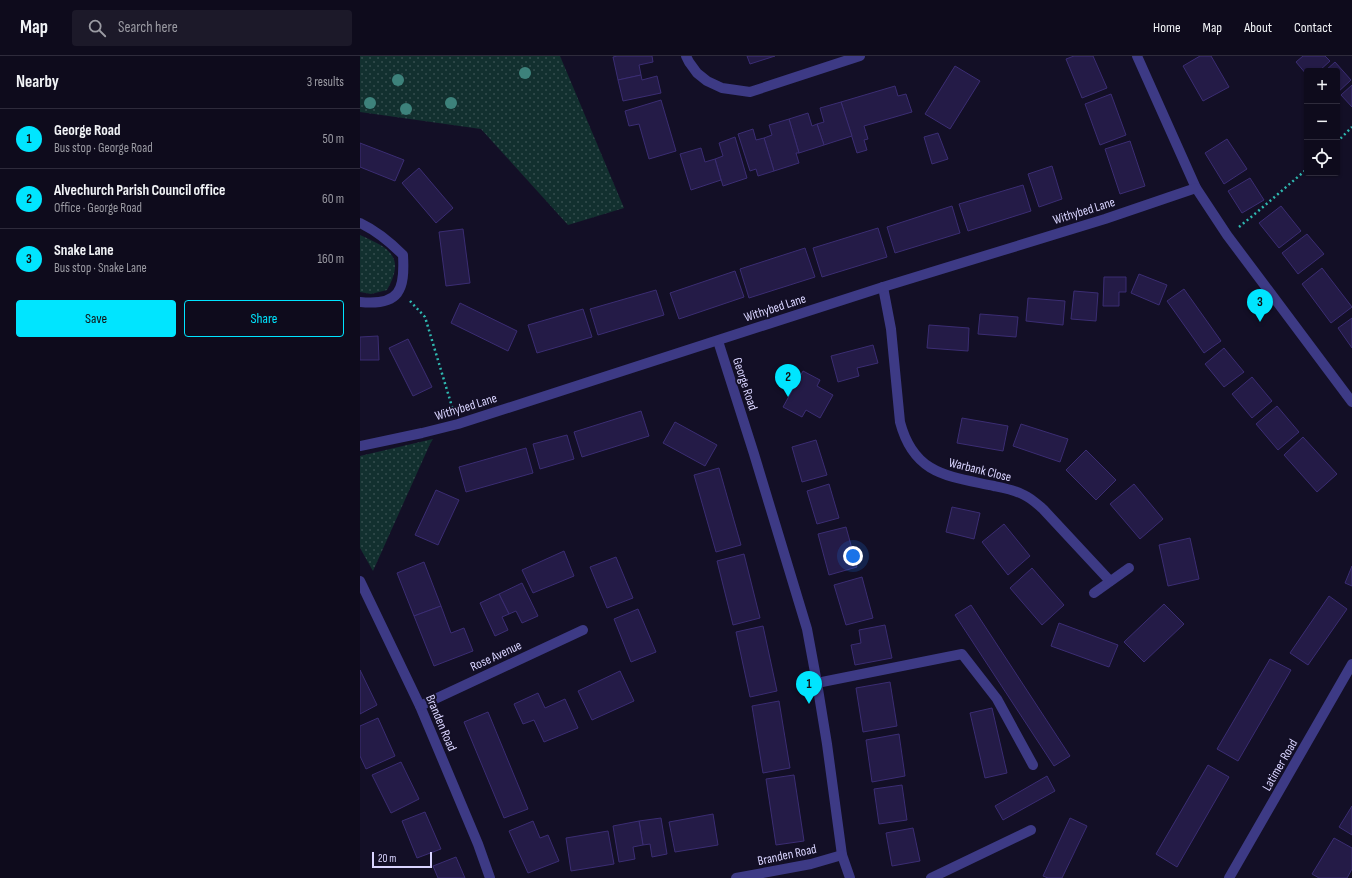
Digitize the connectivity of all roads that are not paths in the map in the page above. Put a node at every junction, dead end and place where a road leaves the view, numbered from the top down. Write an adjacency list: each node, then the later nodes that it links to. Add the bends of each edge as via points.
1 (686, 56): 2 (street, via 697,73 707,81 722,88 750,92)
2 (860, 56)
3 (1137, 56): 4 (street)
4 (1196, 188): 6 (street, Withybed Lane, via 1105,219); 9 (street, via 1227,235)
5 (360, 223): 7 (street, via 383,236 403,255 404,273 398,294 388,301)
6 (883, 287): 8 (street, Withybed Lane); 13 (street, Warbank Close, via 892,329 900,422 910,448 920,461 934,471 1012,491 1034,501)
7 (360, 302)
8 (718, 341): 10 (street, Withybed Lane, via 458,424); 17 (street, George Road, via 807,629)
9 (1352, 402)
10 (360, 446)
11 (1129, 568): 13 (street)
12 (360, 581): 18 (street, Branden Road)
13 (1110, 581): 14 (street)
14 (1094, 593)
15 (583, 630): 18 (street, Rose Avenue)
16 (1352, 664): 26 (street, Latimer Road)
17 (817, 683): 19 (street, via 962,654 997,699); 21 (street, George Road)
18 (420, 706): 22 (street, Branden Road)
19 (1033, 765)
20 (1031, 830): 25 (street)
21 (842, 855): 23 (street, Branden Road, via 811,864); 24 (street, George Road)
22 (490, 878)
23 (736, 878)
24 (850, 878)
25 (931, 878)
26 (1229, 878)

